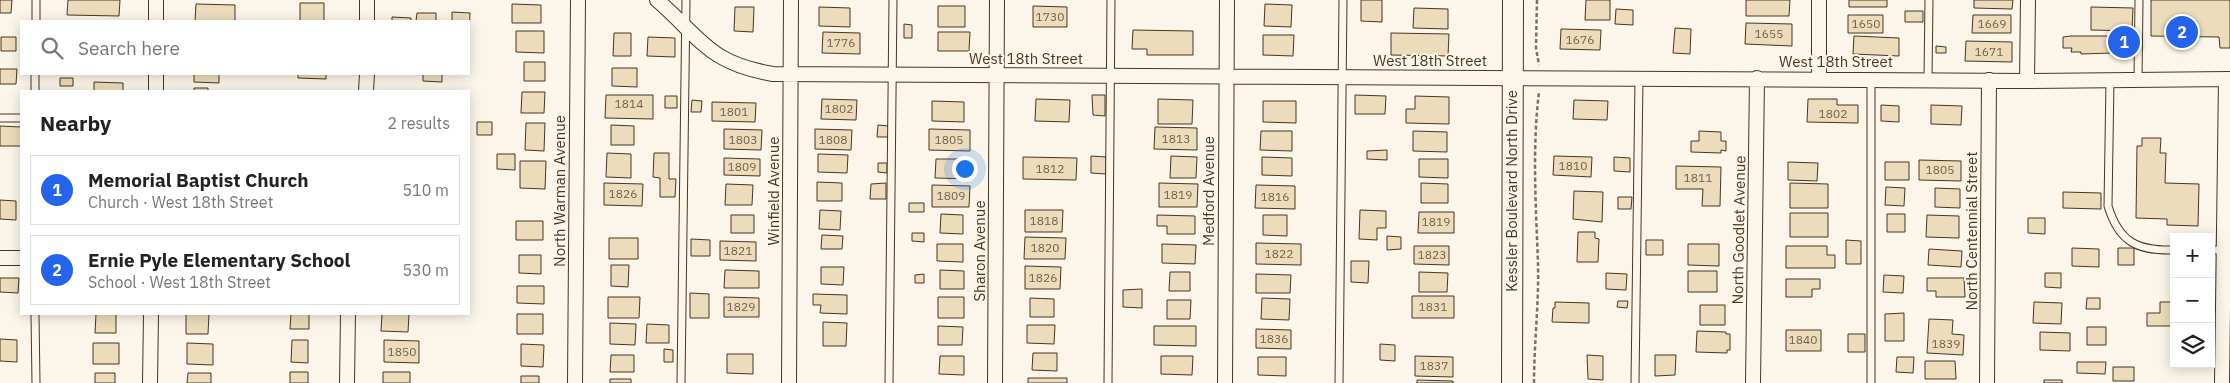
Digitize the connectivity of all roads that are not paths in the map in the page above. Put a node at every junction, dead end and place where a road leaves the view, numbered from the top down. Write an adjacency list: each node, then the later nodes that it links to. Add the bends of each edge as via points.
1 (36, 0): 18 (lane)
2 (156, 0): 19 (street)
3 (367, 0): 20 (street)
4 (578, 0): 57 (street, North Warman Avenue)
5 (657, 0): 21 (street, West 18th Street)
6 (686, 0): 21 (lane)
7 (791, 0): 22 (street, Winfield Avenue)
8 (893, 0): 26 (lane)
9 (997, 0): 27 (street, Sharon Avenue)
10 (1111, 0): 28 (lane)
11 (1227, 0): 29 (street, Medford Avenue)
12 (1343, 0): 30 (lane)
13 (1514, 0): 31 (main road, Kessler Boulevard North Drive)
14 (1819, 0): 34 (street)
15 (1929, 0): 36 (lane)
16 (2028, 0): 41 (street)
17 (2139, 0): 40 (lane)
18 (36, 20)
19 (156, 20)
20 (367, 20)
21 (686, 30): 22 (street, West 18th Street, via 707,49 732,64 759,73); 58 (lane)
22 (790, 74): 26 (street, West 18th Street); 59 (street, Winfield Avenue)
23 (35, 75): 42 (lane)
24 (156, 75): 43 (street)
25 (366, 75): 44 (street)
26 (892, 75): 27 (street, West 18th Street); 60 (lane)
27 (997, 76): 28 (street, West 18th Street); 61 (street, Sharon Avenue)
28 (1110, 76): 29 (street, West 18th Street); 62 (lane)
29 (1226, 77): 30 (street, West 18th Street); 63 (street, Medford Avenue)
30 (1344, 77): 31 (street, West 18th Street); 64 (lane)
31 (1512, 78): 32 (street, West 18th Street); 65 (main road, Kessler Boulevard North Drive)
32 (1639, 78): 33 (street, West 18th Street); 66 (lane)
33 (1757, 78): 34 (street, West 18th Street); 67 (street, North Goodlet Avenue)
34 (1819, 78): 35 (street, West 18th Street)
35 (1871, 79): 36 (street, West 18th Street); 68 (lane)
36 (1928, 79): 38 (street, West 18th Street)
37 (2228, 79): 40 (street, West 18th Street); 48 (street)
38 (1989, 80): 41 (street, West 18th Street); 69 (street, North Centennial Street)
39 (2110, 80): 40 (street, West 18th Street); 41 (street, West 18th Street); 47 (lane, via 2108,206 2114,225 2134,246)
40 (2138, 80)
41 (2027, 81)
42 (35, 90)
43 (156, 90)
44 (366, 90)
45 (0, 118): 46 (lane)
46 (20, 118)
47 (2170, 250)
48 (2218, 250): 70 (street)
49 (0, 258): 50 (street)
50 (20, 258)
51 (35, 315): 54 (lane)
52 (151, 315): 55 (street)
53 (348, 315): 56 (street)
54 (36, 383)
55 (150, 383)
56 (347, 383)
57 (576, 383)
58 (681, 383)
59 (789, 383)
60 (889, 383)
61 (995, 383)
62 (1108, 383)
63 (1225, 383)
64 (1339, 383)
65 (1512, 383)
66 (1635, 383)
67 (1753, 383)
68 (1871, 383)
69 (1987, 383)
70 (2222, 383)

